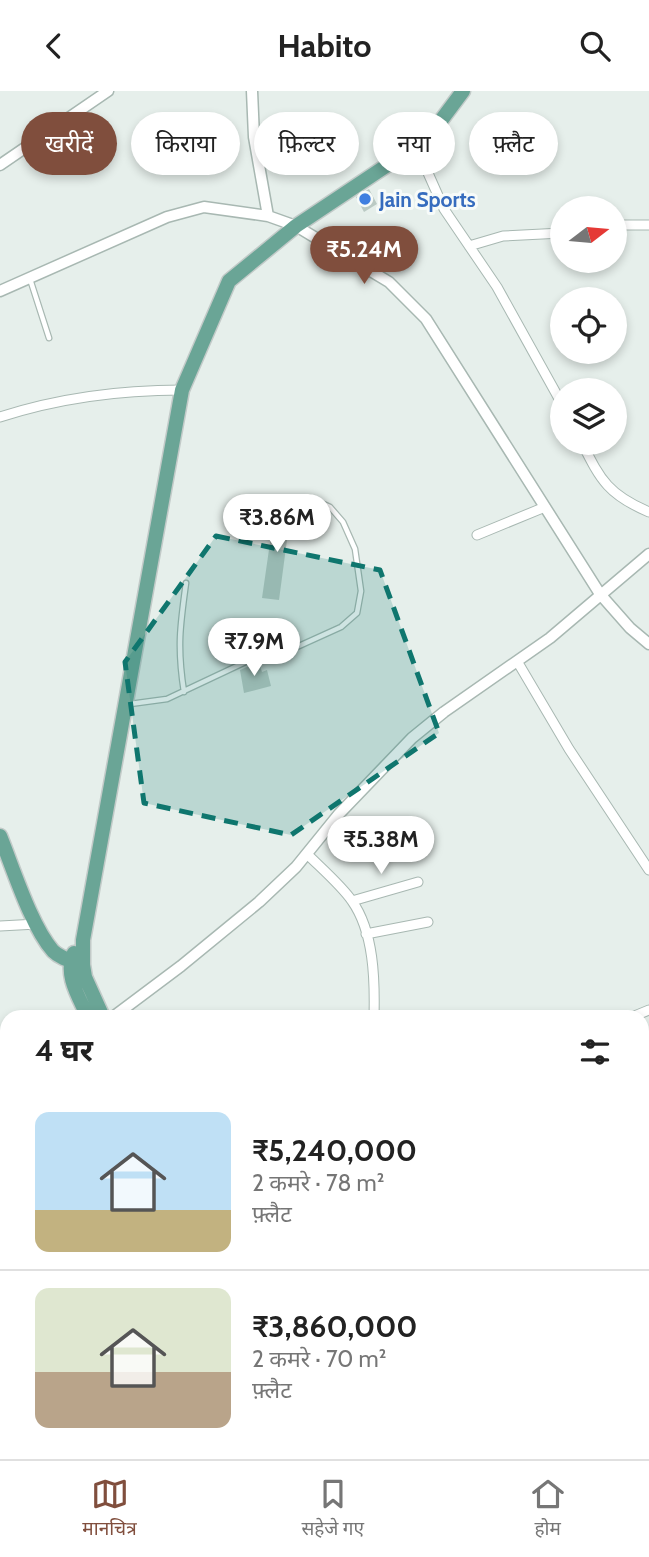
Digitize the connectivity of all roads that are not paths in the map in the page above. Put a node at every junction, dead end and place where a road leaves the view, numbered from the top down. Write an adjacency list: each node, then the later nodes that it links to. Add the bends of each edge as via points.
1 (108, 91): 5 (street)
2 (252, 91): 8 (street, via 254,137)
3 (463, 91): 4 (main road)
4 (447, 112)
5 (0, 165)
6 (373, 175): 11 (main road)
7 (429, 175): 13 (street, via 444,209)
8 (268, 216): 11 (street); 14 (street, via 204,207 167,217)
9 (627, 225): 10 (street)
10 (649, 225)
11 (296, 226): 18 (main road, via 229,281); 22 (street, via 388,282 426,319)
12 (550, 234): 13 (street, via 503,236)
13 (469, 246): 17 (street)
14 (30, 279): 15 (street); 16 (lane)
15 (0, 291)
16 (49, 338)
17 (550, 382)
18 (183, 390): 19 (street, via 92,395); 31 (main road)
19 (0, 417)
20 (588, 455): 23 (street, via 610,490)
21 (310, 498): 30 (lane, via 330,507 355,549 361,591 357,613 341,627 288,651 254,658)
22 (545, 507): 24 (street); 27 (street)
23 (649, 512)
24 (477, 535)
25 (649, 554): 27 (street)
26 (186, 583): 30 (lane, via 178,635)
27 (600, 594): 28 (street); 29 (street)
28 (649, 644)
29 (517, 661): 33 (street, via 412,738); 34 (street)
30 (184, 692): 31 (lane)
31 (125, 704): 41 (main road)
32 (0, 836): 38 (main road)
33 (307, 854): 36 (street); 44 (street, via 259,902)
34 (649, 870)
35 (418, 882): 36 (street)
36 (352, 901): 40 (street)
37 (428, 922): 40 (street)
38 (37, 925): 39 (street); 41 (main road, via 53,951)
39 (0, 926)
40 (366, 935): 45 (street, via 373,963)
41 (77, 963): 42 (main road, via 71,975); 43 (main road)
42 (85, 1010)
43 (100, 1010)
44 (122, 1010)
45 (374, 1010)

